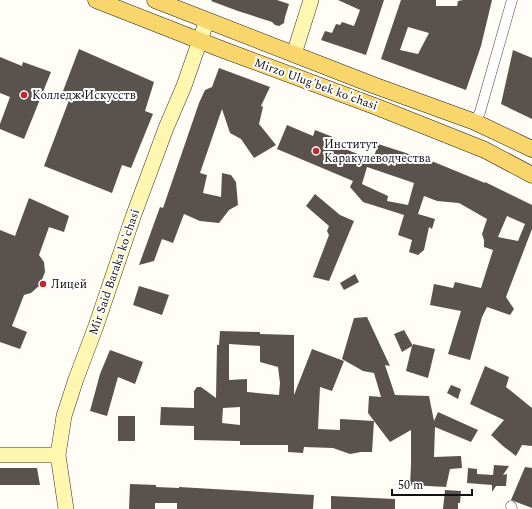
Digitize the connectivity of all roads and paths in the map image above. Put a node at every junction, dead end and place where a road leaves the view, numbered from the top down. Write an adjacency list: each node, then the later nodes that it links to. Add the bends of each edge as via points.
1 (96, 0): 6 (main road, Mirzo Ulug'bek ko'chasi)
2 (155, 0): 5 (main road, Mirzo Ulug'bek ko'chasi)
3 (310, 0): 7 (street)
4 (512, 0): 8 (street, via 480,112)
5 (207, 20): 6 (street, Mir Said Baraka ko'chasi); 7 (main road, Mirzo Ulug'bek ko'chasi)
6 (200, 41): 10 (main road, Mirzo Ulug'bek ko'chasi, via 485,150); 12 (street, Mir Said Baraka ko'chasi, via 132,217 76,379 64,416)
7 (294, 54): 8 (main road, Mirzo Ulug'bek ko'chasi)
8 (474, 122): 9 (main road, Mirzo Ulug'bek ko'chasi)
9 (532, 149)
10 (532, 175)
11 (0, 455): 12 (street)
12 (58, 455): 13 (street, Mir Said Baraka ko'chasi)
13 (66, 509)

